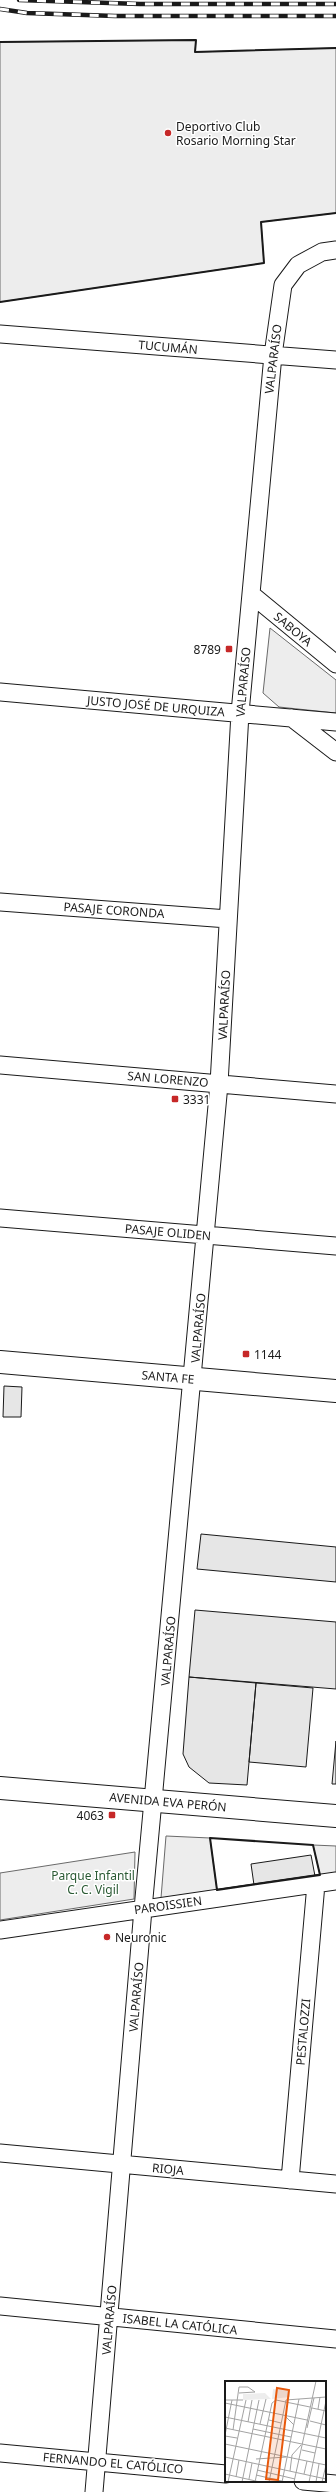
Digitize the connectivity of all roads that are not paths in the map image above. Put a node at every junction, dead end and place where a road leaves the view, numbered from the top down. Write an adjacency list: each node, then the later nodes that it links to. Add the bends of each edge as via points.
1 (336, 250): 3 (street, VALPARAÍSO, via 322,252 298,265 283,285)
2 (0, 334): 3 (street, TUCUMÁN)
3 (273, 355): 4 (street, TUCUMÁN); 5 (street, VALPARAÍSO)
4 (336, 360)
5 (251, 594): 6 (street, SABOYA); 8 (street, VALPARAÍSO)
6 (336, 664)
7 (0, 692): 8 (street, JUSTO JOSÉ DE URQUIZA)
8 (240, 713): 9 (street, JUSTO JOSÉ DE URQUIZA); 13 (street, VALPARAÍSO)
9 (292, 718): 10 (street, JUSTO JOSÉ DE URQUIZA); 11 (street)
10 (336, 722)
11 (336, 752)
12 (0, 902): 13 (street, PASAJE CORONDA)
13 (228, 919): 15 (street, VALPARAÍSO)
14 (0, 1065): 15 (street, SAN LORENZO)
15 (219, 1084): 16 (street, SAN LORENZO); 18 (street, VALPARAÍSO)
16 (336, 1094)
17 (0, 1218): 18 (street, PASAJE OLIDEN)
18 (206, 1235): 19 (street, PASAJE OLIDEN); 21 (street, VALPARAÍSO)
19 (336, 1246)
20 (0, 1362): 21 (main road, SANTA FE)
21 (194, 1379): 22 (main road, SANTA FE); 24 (street, VALPARAÍSO)
22 (336, 1391)
23 (0, 1788): 24 (main road, AVENIDA EVA PERÓN)
24 (154, 1801): 25 (main road, AVENIDA EVA PERÓN); 28 (street, VALPARAÍSO)
25 (336, 1816)
26 (336, 1881): 27 (street, PAROISSIEN)
27 (316, 1884): 28 (street, PAROISSIEN); 32 (street, PESTALOZZI)
28 (144, 1909): 29 (street, PAROISSIEN); 31 (street, VALPARAÍSO)
29 (0, 1930)
30 (0, 2153): 31 (street, RIOJA)
31 (122, 2164): 32 (street, RIOJA); 35 (street, VALPARAÍSO)
32 (290, 2180): 33 (street, RIOJA)
33 (336, 2184)
34 (0, 2306): 35 (street, ISABEL LA CATÓLICA)
35 (109, 2317): 36 (street, ISABEL LA CATÓLICA); 38 (street, VALPARAÍSO)
36 (336, 2340)
37 (0, 2453): 38 (street, FERNANDO EL CATÓLICO)
38 (97, 2462): 39 (street, FERNANDO EL CATÓLICO); 42 (street, VALPARAÍSO)
39 (225, 2474)
40 (314, 2482): 41 (street)
41 (336, 2484)
42 (94, 2492)

